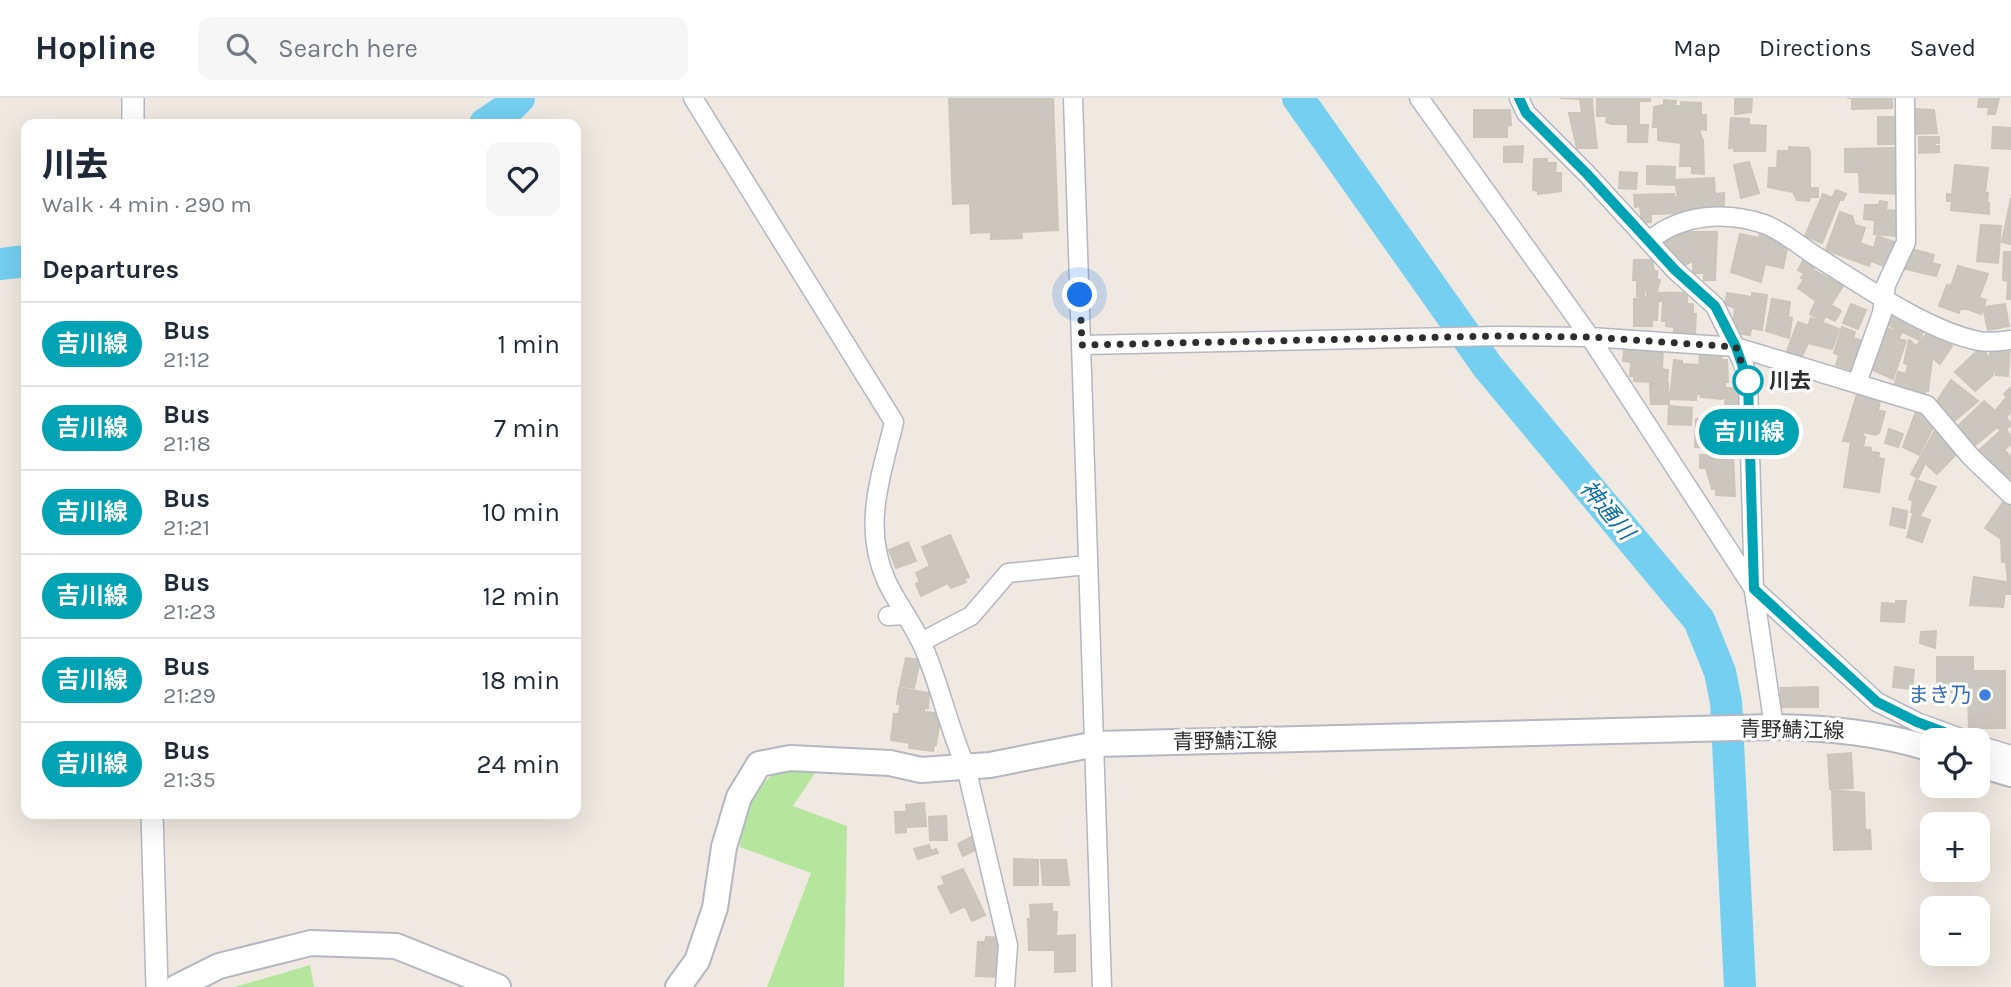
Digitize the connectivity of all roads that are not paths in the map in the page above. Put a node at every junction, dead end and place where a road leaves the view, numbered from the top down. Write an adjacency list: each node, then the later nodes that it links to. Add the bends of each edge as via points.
1 (133, 98): 7 (street)
2 (693, 98): 18 (street, via 894,422 873,509 880,562 897,615)
3 (1073, 98): 12 (street)
4 (1419, 98): 10 (street)
5 (1519, 98): 8 (street, via 1526,113)
6 (1905, 98): 9 (street, via 1906,242)
7 (133, 119)
8 (1649, 241): 9 (street, via 1664,228 1692,219 1734,216 1767,225); 13 (street, via 1715,306)
9 (1884, 299): 11 (street, via 1960,335 1981,341); 14 (street)
10 (1590, 337): 12 (street); 13 (street); 17 (street)
11 (2011, 340)
12 (1082, 345): 16 (street)
13 (1736, 347): 14 (street); 17 (street, via 1748,382)
14 (1857, 383): 15 (street, via 1927,405)
15 (2011, 495)
16 (1087, 565): 18 (street, via 1007,573 971,616); 21 (street)
17 (1754, 589): 19 (street); 20 (street, via 1877,702)
18 (921, 642): 25 (street)
19 (1769, 727): 21 (main road, 青野鯖江線); 22 (main road, 青野鯖江線, via 1829,728)
20 (1933, 728)
21 (1096, 744): 25 (main road, 青野鯖江線); 34 (street)
22 (1920, 746)
23 (1990, 749): 24 (street)
24 (2011, 755)
25 (966, 767): 32 (main road, 青野鯖江線, via 921,770 890,763 790,758 759,764 739,797 724,847 715,908 697,961); 33 (street, via 1007,944)
26 (1990, 768): 27 (main road)
27 (2011, 774)
28 (152, 819): 29 (street)
29 (156, 987)
30 (177, 987): 31 (main road, via 219,966 311,943 396,946)
31 (498, 987)
32 (678, 987)
33 (1005, 987)
34 (1102, 987)

